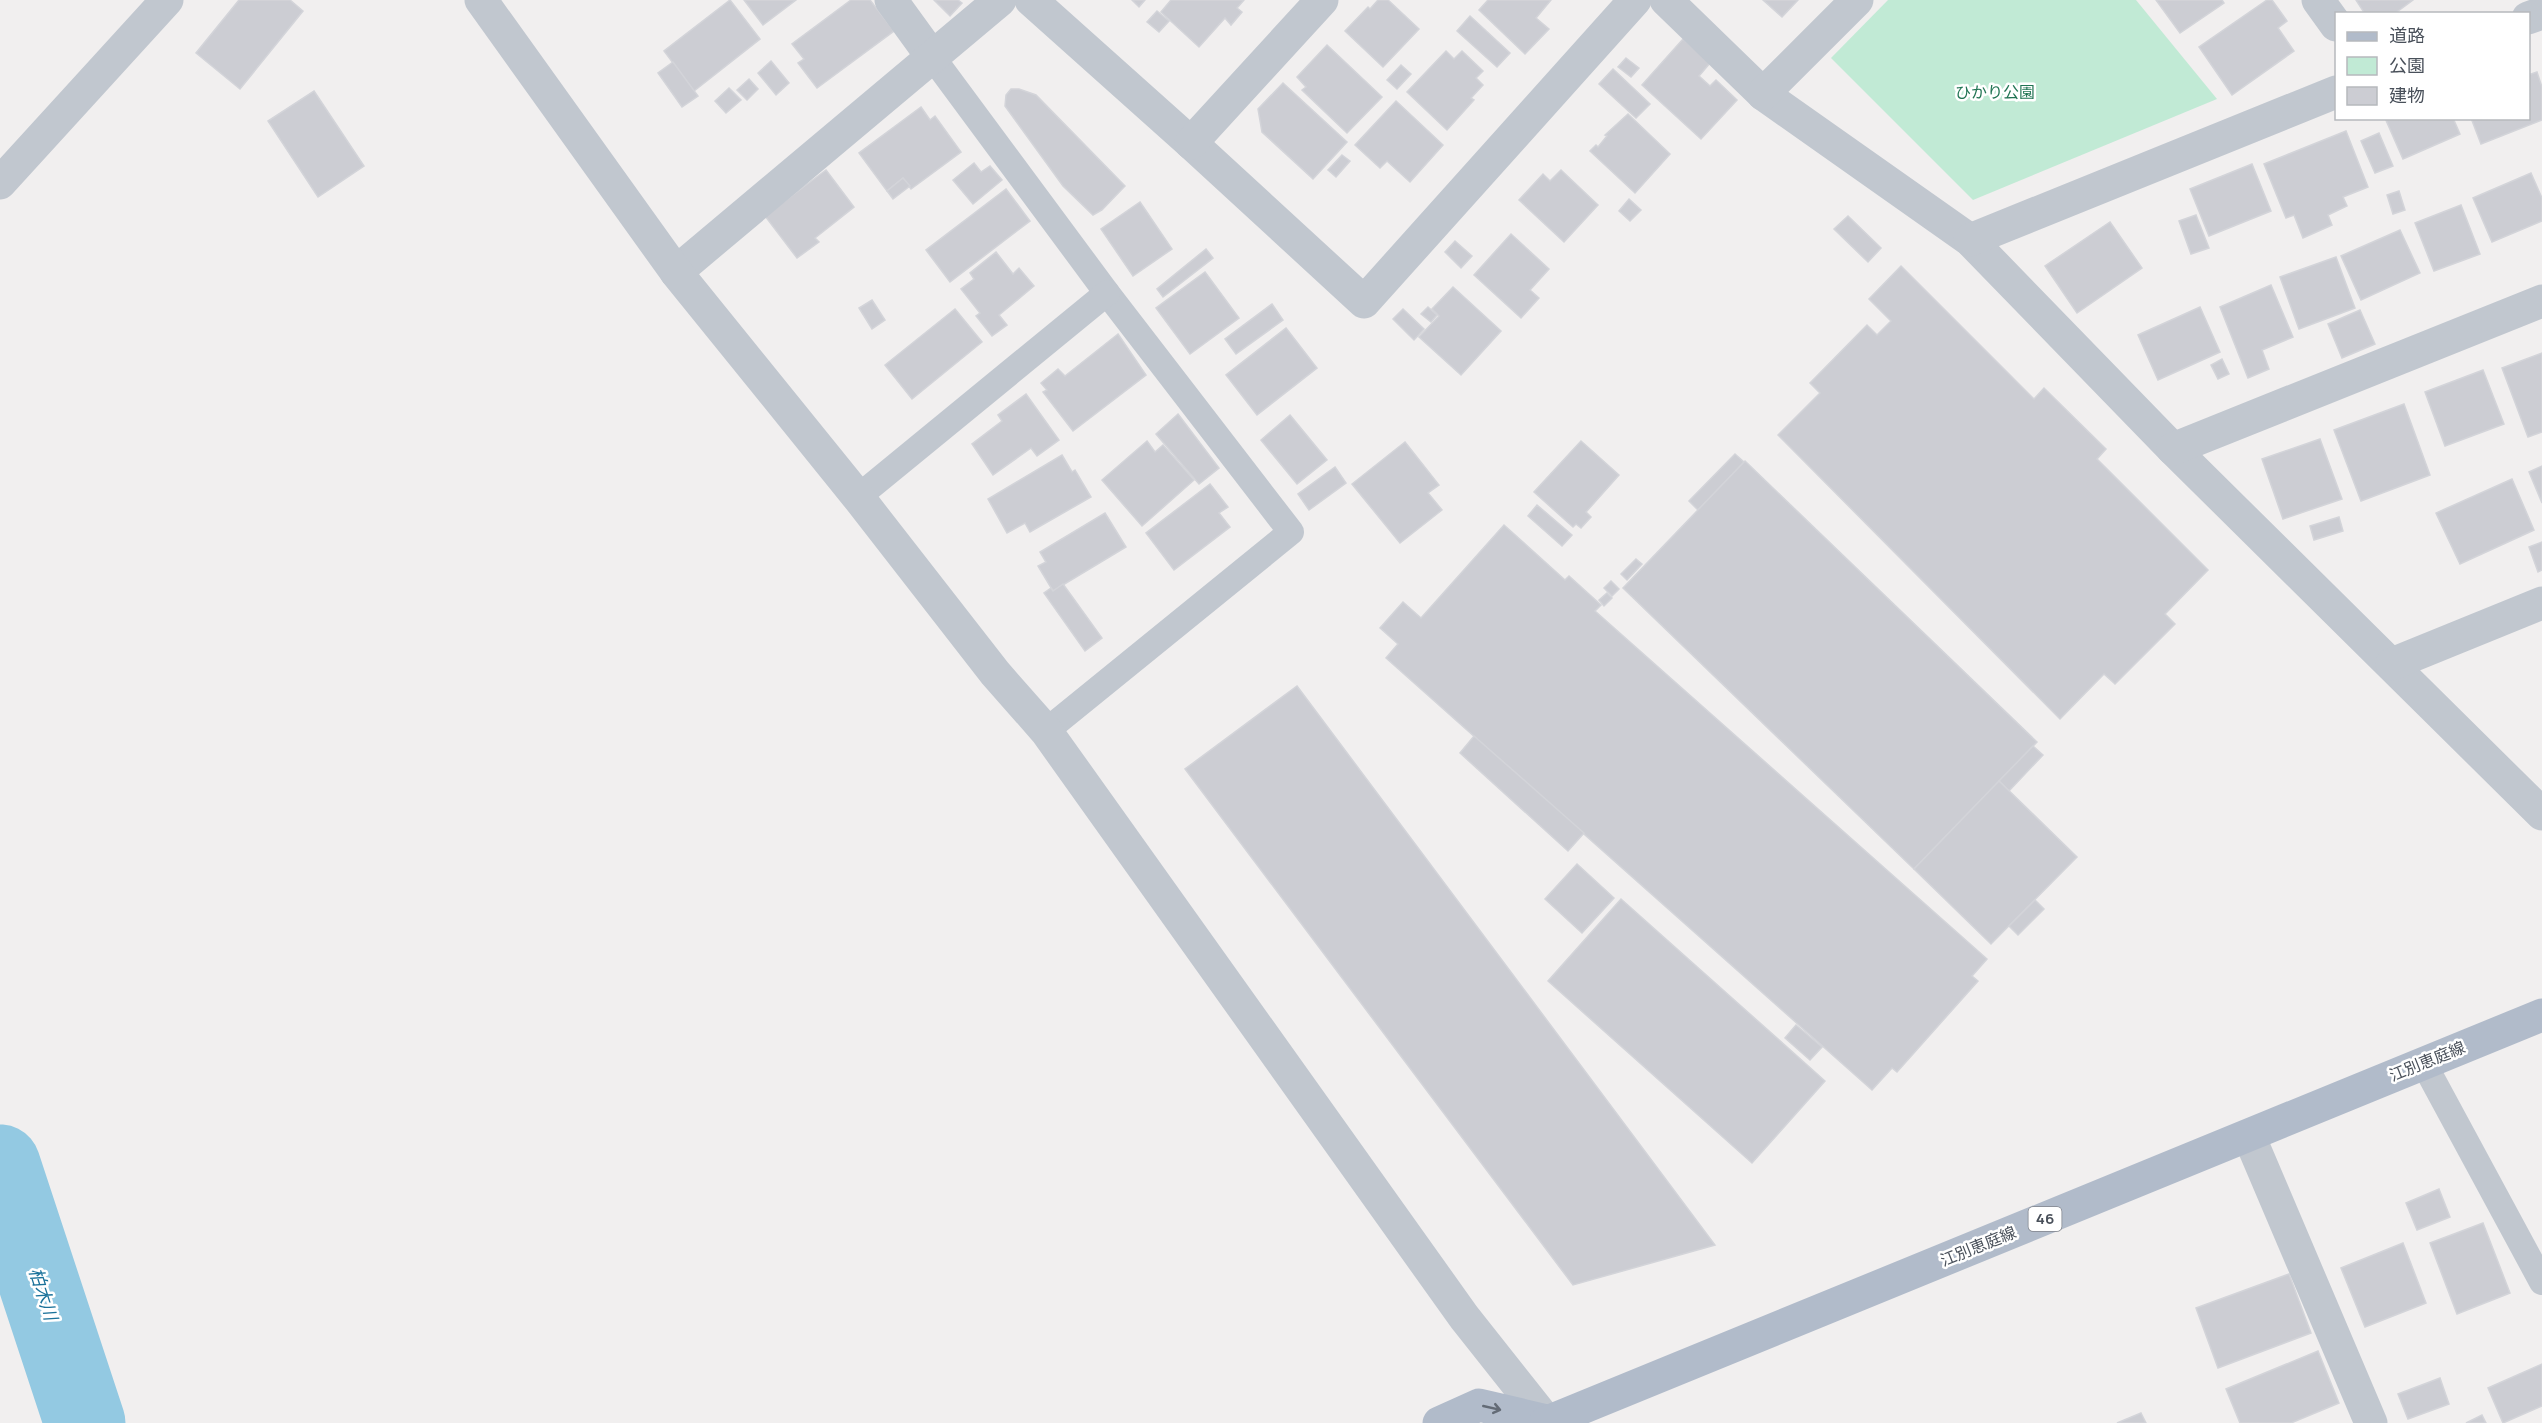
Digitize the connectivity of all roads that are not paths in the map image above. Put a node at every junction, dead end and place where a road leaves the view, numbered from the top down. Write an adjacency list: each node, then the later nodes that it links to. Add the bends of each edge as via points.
1 (167, 0): 16 (street)
2 (481, 0): 18 (street)
3 (891, 0): 12 (street)
4 (1000, 0): 12 (street)
5 (1031, 0): 15 (street)
6 (1322, 0): 15 (street)
7 (1635, 0): 15 (street, via 1364,302)
8 (1666, 0): 14 (street)
9 (1857, 0): 14 (street)
10 (2318, 0): 11 (street)
11 (2335, 22)
12 (933, 58): 18 (street); 19 (lane)
13 (2335, 93): 17 (street)
14 (1763, 94): 17 (street)
15 (1191, 143)
16 (0, 183)
17 (1970, 240): 21 (street)
18 (676, 272): 22 (street)
19 (1107, 293): 22 (lane); 25 (lane, via 1291,532)
20 (2542, 301): 21 (street)
21 (2173, 449): 24 (street)
22 (858, 497): 25 (street)
23 (2542, 603): 24 (street)
24 (2392, 664): 26 (street)
25 (1046, 731): 31 (street, via 1464,1317)
26 (2542, 814)
27 (2542, 1015): 28 (main road, 江別恵庭線 / 46)
28 (2423, 1062): 29 (main road, 江別恵庭線 / 46); 30 (lane)
29 (2249, 1136): 31 (main road, 江別恵庭線 / 46); 33 (street)
30 (2542, 1282)
31 (1547, 1422): 32 (main road, one-way to 31, via 1479,1405)
32 (1439, 1423)
33 (2372, 1423)

